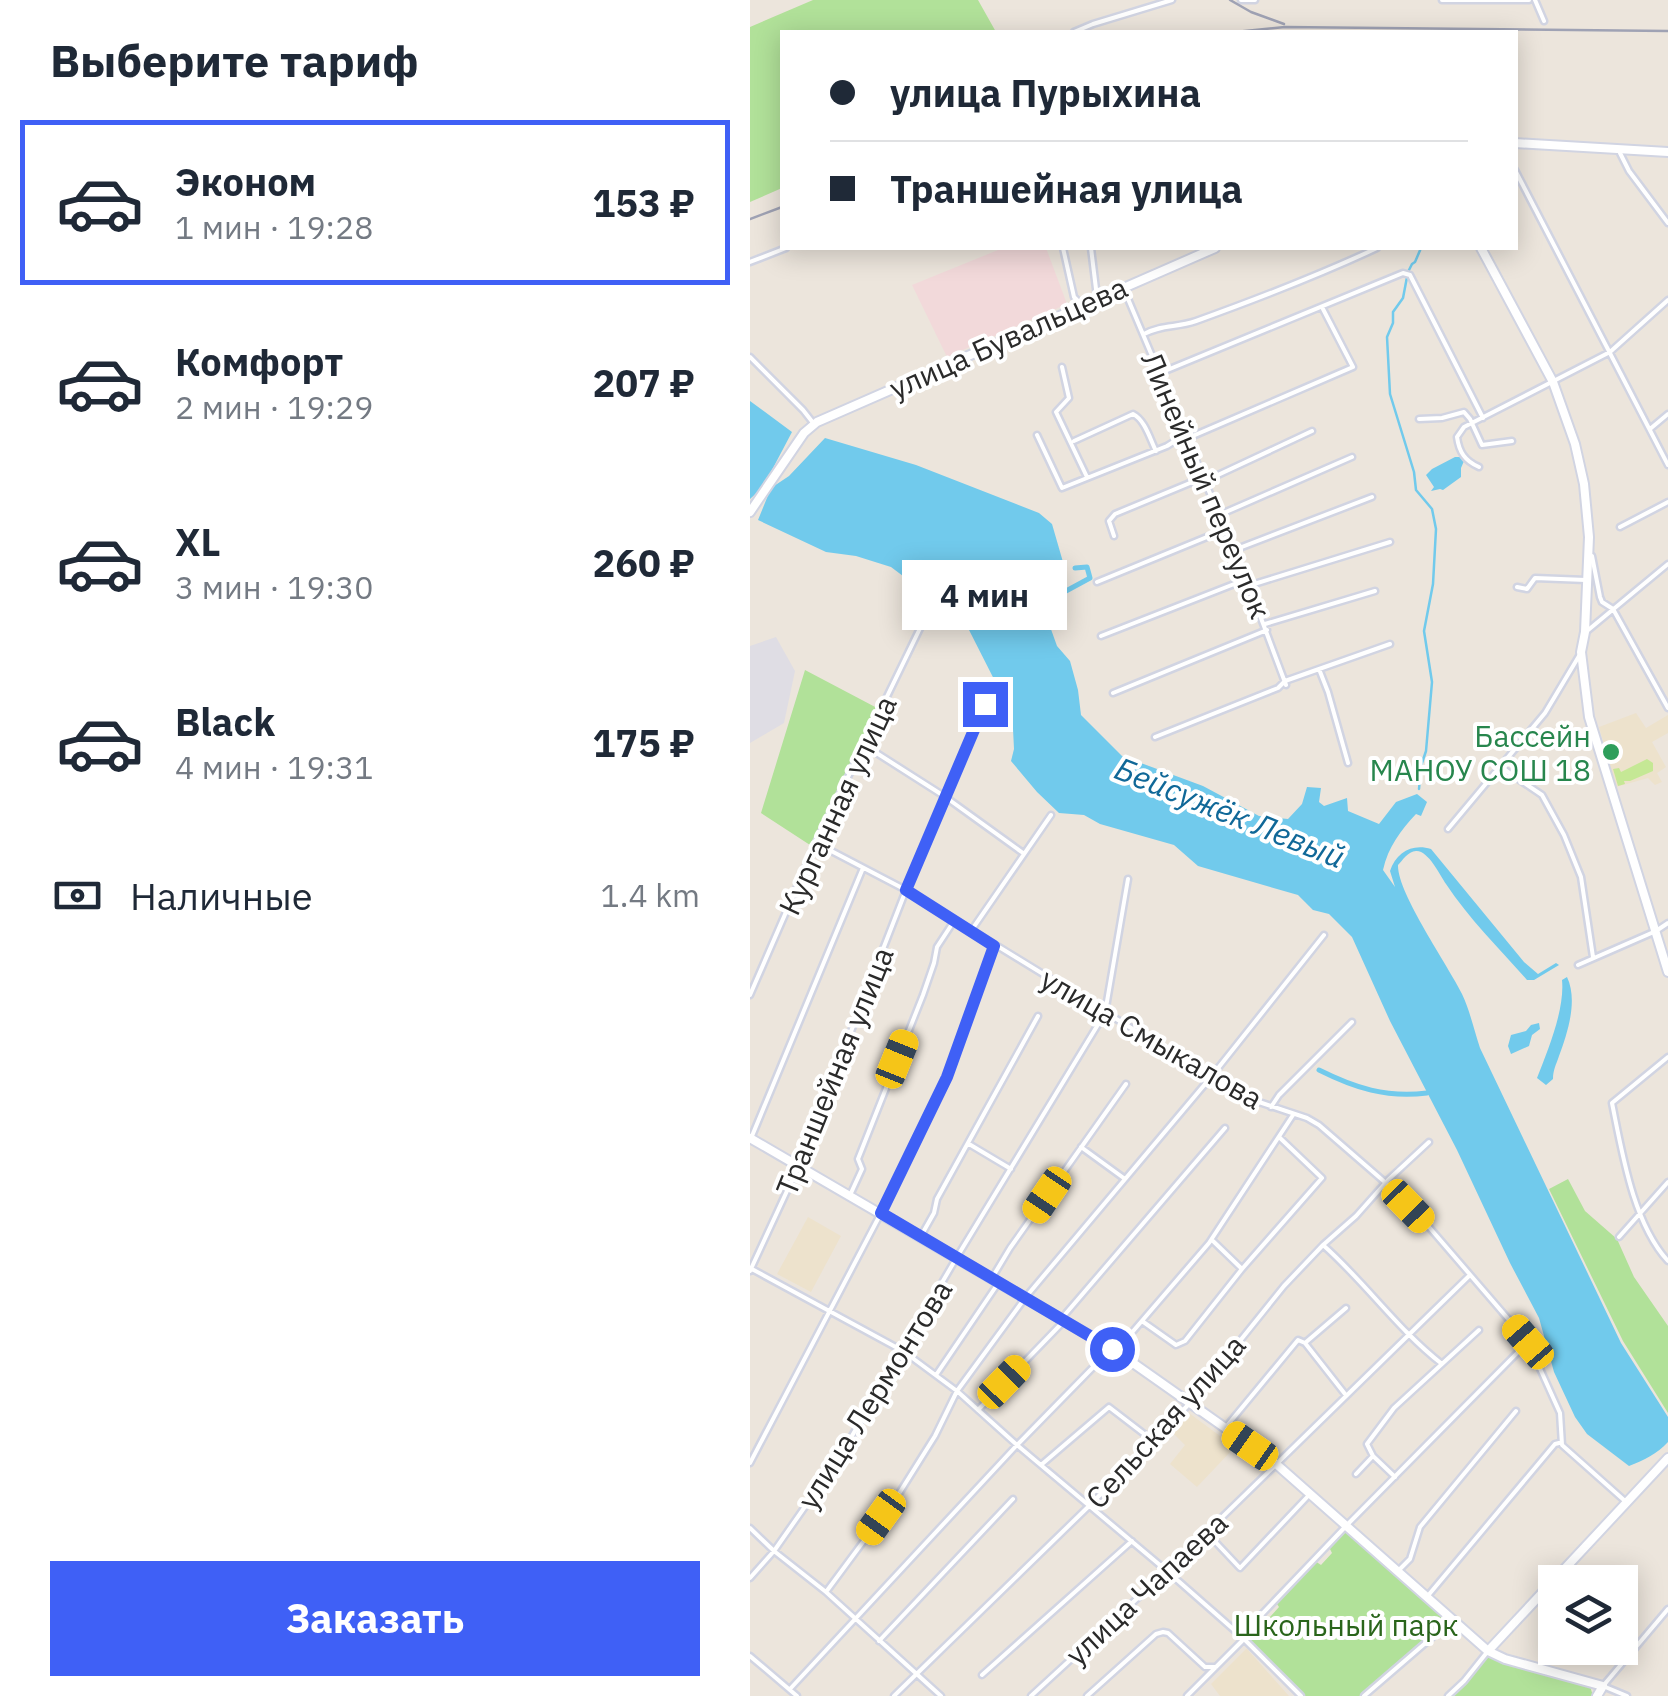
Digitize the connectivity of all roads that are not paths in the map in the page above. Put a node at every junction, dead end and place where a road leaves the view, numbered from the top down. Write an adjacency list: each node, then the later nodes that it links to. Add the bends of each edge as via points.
1 (1172, 0): 7 (street)
2 (1241, 0): 3 (street)
3 (1255, 0)
4 (1442, 0): 5 (street)
5 (1532, 0): 6 (street)
6 (1544, 20)
7 (1078, 30)
8 (1518, 143): 9 (street)
9 (1618, 148): 10 (street); 12 (street)
10 (1668, 152)
11 (1518, 176): 26 (street)
12 (1668, 223)
13 (781, 250): 19 (street)
14 (1063, 250): 23 (street, via 1074,297)
15 (1091, 250): 21 (street)
16 (1210, 250): 20 (street, улица Бувальцева)
17 (1372, 250): 25 (street, via 1246,303)
18 (1482, 250): 30 (street)
19 (750, 262)
20 (1123, 287): 21 (street, улица Бувальцева); 25 (street, Линейный переулок)
21 (1097, 298): 23 (street, улица Бувальцева)
22 (1668, 300): 26 (street)
23 (1082, 304): 35 (street, улица Бувальцева)
24 (1323, 308): 29 (street); 33 (street, via 1410,275); 39 (street, via 1353,368)
25 (1144, 334): 29 (street, Линейный переулок)
26 (1610, 352): 30 (street); 36 (street)
27 (750, 357): 35 (street)
28 (1062, 368): 40 (street, via 1069,398 1056,412)
29 (1160, 373): 39 (street, Линейный переулок)
30 (1553, 382): 33 (street); 55 (street, via 1575,444)
31 (1668, 414): 36 (street)
32 (1419, 418): 34 (street, via 1464,412)
33 (1483, 418): 34 (street)
34 (1472, 423): 41 (street, via 1482,445); 45 (street, via 1457,442 1464,458)
35 (814, 424): 50 (street, улица Бувальцева)
36 (1650, 429): 44 (street)
37 (1312, 431): 47 (street)
38 (1037, 434): 46 (street, via 1062,488)
39 (1187, 436): 42 (street); 47 (street, Линейный переулок)
40 (1072, 442): 42 (street, via 1133,414); 46 (street)
41 (1512, 442)
42 (1156, 451): 46 (street)
43 (1352, 457): 51 (street)
44 (1668, 464)
45 (1479, 467)
46 (1087, 477)
47 (1204, 480): 51 (street, Линейный переулок); 54 (street, via 1115,514 1108,521)
48 (1372, 498): 57 (street)
49 (1668, 502): 52 (street)
50 (750, 512)
51 (1218, 515): 53 (street, Линейный переулок)
52 (1620, 527)
53 (1224, 530): 57 (street, Линейный переулок); 60 (street)
54 (1114, 536)
55 (1589, 536): 59 (street); 64 (street, via 1597,590)
56 (1390, 542): 61 (street)
57 (1234, 550): 61 (street, Линейный переулок)
58 (1668, 564): 64 (street)
59 (1587, 580): 62 (street, via 1535,578 1527,588); 67 (street)
60 (1097, 582)
61 (1248, 582): 66 (street, Линейный переулок); 68 (street)
62 (1516, 588)
63 (1375, 591): 66 (street)
64 (1613, 609): 67 (street); 75 (street)
65 (926, 616): 77 (street, Курганная улица)
66 (1266, 627): 72 (street, Линейный переулок); 73 (street)
67 (1585, 632): 70 (street)
68 (1101, 636)
69 (1390, 644): 71 (street)
70 (1581, 652): 79 (street, via 1545,713); 90 (street, via 1588,717)
71 (1319, 669): 72 (street); 78 (street)
72 (1285, 683): 76 (street)
73 (1113, 694)
74 (985, 704): 80 (street, Траншейная улица)
75 (1668, 708)
76 (1155, 737)
77 (864, 745): 80 (street); 83 (street, Курганная улица)
78 (1348, 763)
79 (1501, 766): 82 (street); 94 (street, via 1542,795 1564,835 1581,878)
80 (944, 796): 84 (street); 87 (street, Траншейная улица)
81 (1051, 815): 84 (street)
82 (1448, 830)
83 (816, 843): 85 (street, улица Смыкалова); 97 (street, Курганная улица)
84 (1023, 853): 91 (street)
85 (862, 868): 87 (street, улица Смыкалова); 108 (street)
86 (1128, 878): 98 (street, улица Лермонтова)
87 (906, 890): 88 (street, улица Смыкалова); 112 (street, Траншейная улица)
88 (954, 921): 91 (street, улица Смыкалова); 117 (street, via 937,947)
89 (1668, 923): 90 (street)
90 (1656, 931): 94 (street); 96 (street)
91 (970, 932): 93 (street, улица Смыкалова)
92 (1324, 934): 102 (street)
93 (994, 946): 98 (street, улица Смыкалова); 119 (street, via 947,1077)
94 (1594, 957): 95 (street)
95 (1578, 965)
96 (1668, 972)
97 (750, 995)
98 (1106, 1013): 102 (street, улица Смыкалова); 113 (street, улица Лермонтова)
99 (1038, 1016): 110 (street)
100 (1352, 1022): 104 (street)
101 (1668, 1056): 118 (street, via 1612,1103)
102 (1211, 1076): 104 (street, улица Смыкалова); 114 (street)
103 (1126, 1084): 111 (street)
104 (1271, 1107): 105 (street, улица Смыкалова)
105 (1294, 1114): 107 (street); 116 (street, улица Смыкалова, via 1320,1125)
106 (1225, 1128): 133 (street)
107 (1279, 1138): 122 (street); 126 (street, via 1322,1178)
108 (751, 1139): 112 (street)
109 (1429, 1142): 116 (street, Сельская улица)
110 (969, 1144): 113 (street); 120 (street)
111 (1081, 1147): 114 (street); 129 (street)
112 (799, 1166): 117 (street); 127 (street, Траншейная улица)
113 (1011, 1169): 124 (street, улица Лермонтова)
114 (1125, 1179): 130 (street)
115 (1668, 1182): 118 (street)
116 (1387, 1184): 123 (street, Сельская улица); 128 (street, улица Смыкалова)
117 (850, 1196): 119 (street)
118 (1641, 1211): 121 (street); 125 (street)
119 (881, 1213): 120 (street); 132 (street)
120 (921, 1236): 124 (street)
121 (1619, 1237)
122 (1212, 1240): 126 (street); 134 (street)
123 (1322, 1244): 136 (street); 145 (street, Сельская улица)
124 (958, 1257): 129 (street); 140 (street, улица Лермонтова)
125 (1668, 1261)
126 (1242, 1269): 134 (street, via 1180,1344)
127 (750, 1270): 132 (street)
128 (1470, 1275): 136 (street, улица Чапаева); 137 (street, улица Смыкалова)
129 (996, 1280): 130 (street); 142 (street)
130 (1026, 1298): 133 (street); 143 (street)
131 (1346, 1308): 138 (street)
132 (830, 1312): 140 (street); 154 (street)
133 (1062, 1320): 139 (street); 146 (street)
134 (1142, 1321): 139 (street)
135 (1479, 1330): 141 (street)
136 (1409, 1334): 141 (street); 144 (street, улица Чапаева)
137 (1528, 1342): 150 (street, улица Смыкалова, via 1560,1413); 158 (street)
138 (1305, 1343): 144 (street); 148 (street, via 1298,1340)
139 (1114, 1350): 145 (street); 151 (street)
140 (903, 1352): 142 (street); 167 (street, улица Лермонтова)
141 (1442, 1364): 152 (street, via 1386,1416 1366,1444)
142 (936, 1376): 143 (street)
143 (957, 1391): 146 (street); 172 (street, via 900,1492)
144 (1346, 1395): 155 (street, улица Чапаева)
145 (1190, 1402): 148 (street); 149 (street, Сельская улица)
146 (978, 1410): 151 (street)
147 (1516, 1411): 170 (street, via 1420,1527 1410,1559)
148 (1226, 1428): 155 (street)
149 (1152, 1440): 156 (street, via 1108,1407); 162 (street, Сельская улица)
150 (1561, 1442): 161 (street); 174 (street)
151 (1017, 1445): 156 (street); 176 (street)
152 (1373, 1456): 157 (street); 158 (street)
153 (1668, 1458): 161 (street)
154 (750, 1463)
155 (1276, 1463): 159 (street); 165 (street, улица Чапаева)
156 (1041, 1465): 162 (street)
157 (1356, 1474)
158 (1394, 1476): 163 (street)
159 (1310, 1494): 163 (street); 165 (street, via 1240,1568)
160 (1013, 1500): 179 (street)
161 (1627, 1502): 168 (street)
162 (1089, 1506): 166 (street); 185 (street, Сельская улица)
163 (1346, 1526): 170 (street); 178 (street)
164 (750, 1528): 167 (street)
165 (1206, 1533): 169 (street, улица Чапаева)
166 (1132, 1542): 169 (street); 186 (street)
167 (774, 1551): 171 (street, улица Лермонтова); 172 (street)
168 (1568, 1565)
169 (1167, 1571): 178 (street); 192 (street, улица Чапаева)
170 (1398, 1572): 174 (street)
171 (750, 1578)
172 (826, 1592): 176 (street)
173 (1538, 1597): 181 (street)
174 (1426, 1598): 177 (street)
175 (1668, 1610): 180 (street)
176 (854, 1618): 179 (street); 188 (street)
177 (1452, 1621): 181 (street); 196 (street)
178 (1241, 1636): 184 (street); 195 (street)
179 (880, 1641): 185 (street)
180 (1638, 1645)
181 (1488, 1651): 187 (street); 197 (street)
182 (750, 1656): 188 (street)
183 (1621, 1665): 187 (street)
184 (1216, 1667): 193 (street, via 1205,1667 1163,1632); 194 (street)
185 (916, 1674): 190 (street, Сельская улица); 191 (street)
186 (982, 1675)
187 (1603, 1686): 198 (street); 199 (street)
188 (790, 1689): 189 (street)
189 (797, 1696)
190 (894, 1696)
191 (941, 1696)
192 (1031, 1696)
193 (1087, 1696)
194 (1187, 1696)
195 (1301, 1696)
196 (1364, 1696)
197 (1448, 1696)
198 (1597, 1696)
199 (1627, 1696)

